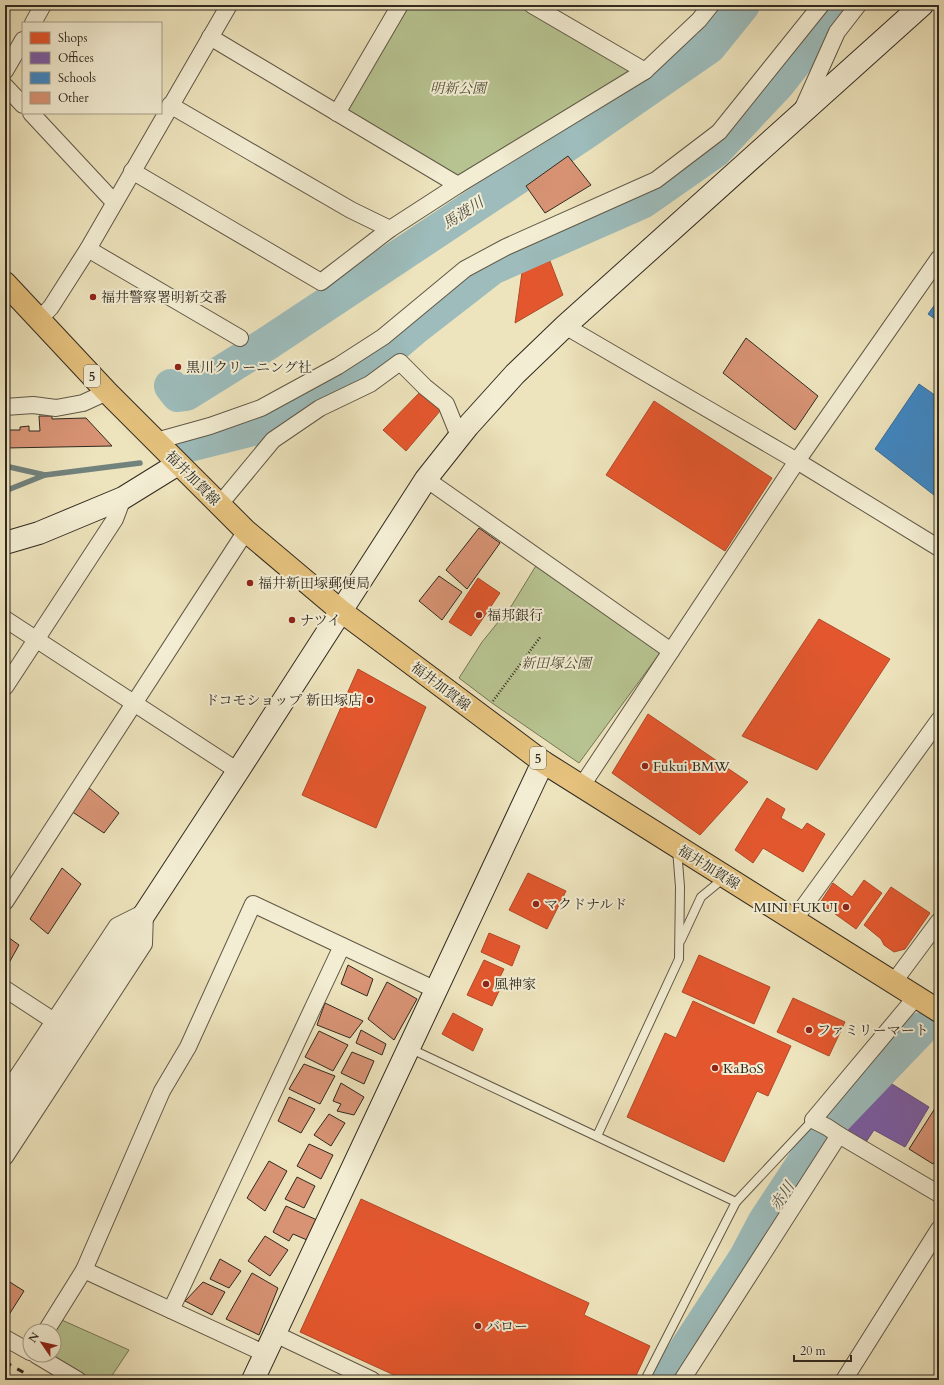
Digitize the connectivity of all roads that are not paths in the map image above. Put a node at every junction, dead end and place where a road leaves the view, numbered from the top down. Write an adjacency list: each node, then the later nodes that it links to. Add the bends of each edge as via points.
1 (44, 5): 9 (street)
2 (229, 5): 10 (street)
3 (400, 5): 17 (street)
4 (532, 5): 12 (street)
5 (711, 5): 12 (street, via 699,20)
6 (821, 5): 33 (street, via 719,132 656,180 506,247 465,269 382,337 338,366 261,408 210,426)
7 (858, 5): 18 (street, via 837,32)
8 (922, 5): 18 (street)
9 (34, 22)
10 (210, 37): 16 (street); 17 (street)
11 (22, 42): 13 (street)
12 (645, 71): 21 (street)
13 (5, 72)
14 (5, 86): 15 (street)
15 (22, 104)
16 (170, 105): 20 (street); 23 (street, via 351,210)
17 (337, 113): 21 (street)
18 (801, 113): 28 (street)
19 (31, 114): 22 (street)
20 (132, 171): 22 (street); 23 (street, via 321,282)
21 (458, 185): 23 (street)
22 (114, 202): 24 (street)
23 (390, 229)
24 (88, 249): 27 (street, via 51,307); 29 (street)
25 (939, 258): 34 (street)
26 (5, 283): 27 (main road, 福井加賀線 / 5)
27 (34, 315): 30 (main road, 福井加賀線 / 5)
28 (565, 326): 32 (street, via 515,374); 34 (street)
29 (240, 338)
30 (108, 392): 31 (street, via 83,403 56,408 34,405); 33 (main road, 福井加賀線 / 5)
31 (5, 407)
32 (459, 436): 35 (street); 37 (street, via 446,404 400,362 370,384 320,408 273,440)
33 (167, 452): 36 (street); 37 (main road, 福井加賀線 / 5)
34 (797, 461): 40 (street); 44 (street)
35 (426, 479): 41 (street); 44 (street)
36 (123, 498): 39 (street); 43 (street, via 115,519)
37 (220, 504): 38 (main road, 福井加賀線 / 5)
38 (246, 531): 41 (main road, 福井加賀線 / 5); 46 (street)
39 (5, 543)
40 (939, 548)
41 (341, 611): 48 (main road, 福井加賀線 / 5); 49 (street)
42 (5, 619): 43 (street)
43 (36, 640): 45 (street); 46 (street)
44 (671, 651): 50 (street)
45 (5, 687)
46 (135, 703): 49 (street); 53 (street)
47 (939, 720): 55 (street)
48 (543, 762): 50 (main road, 福井加賀線 / 5); 61 (street)
49 (238, 771): 54 (street)
50 (581, 787): 51 (main road, 福井加賀線 / 5)
51 (676, 847): 52 (main road, 福井加賀線 / 5); 57 (lane, via 680,887)
52 (725, 877): 55 (main road, 福井加賀線 / 5); 57 (lane, via 701,897)
53 (5, 902)
54 (145, 912): 64 (street, via 117,926); 68 (street); 71 (street, via 144,944)
55 (794, 920): 59 (main road, 福井加賀線 / 5)
56 (939, 921): 59 (street)
57 (679, 945): 70 (lane, via 679,959)
58 (342, 946): 61 (street); 75 (street, via 253,904 188,1047 162,1091); 76 (street)
59 (893, 983): 62 (main road, 福井加賀線 / 5)
60 (5, 989): 64 (street)
61 (436, 990): 65 (street)
62 (916, 997): 63 (main road, 福井加賀線 / 5); 67 (street)
63 (939, 1011)
64 (54, 1021): 66 (street)
65 (408, 1048): 70 (lane); 78 (street)
66 (5, 1095)
67 (813, 1120): 69 (street); 73 (lane)
68 (5, 1127)
69 (839, 1135): 72 (street); 87 (street)
70 (597, 1136): 73 (lane)
71 (5, 1157)
72 (939, 1194)
73 (736, 1202): 86 (lane)
74 (939, 1229): 88 (street)
75 (84, 1270): 76 (street); 77 (street)
76 (171, 1310): 81 (street)
77 (51, 1323)
78 (275, 1334): 81 (street); 85 (street)
79 (5, 1338): 80 (street)
80 (22, 1348)
81 (266, 1354): 84 (street)
82 (49, 1363): 83 (street)
83 (78, 1380)
84 (254, 1380)
85 (372, 1380)
86 (645, 1380)
87 (682, 1380)
88 (844, 1380)

